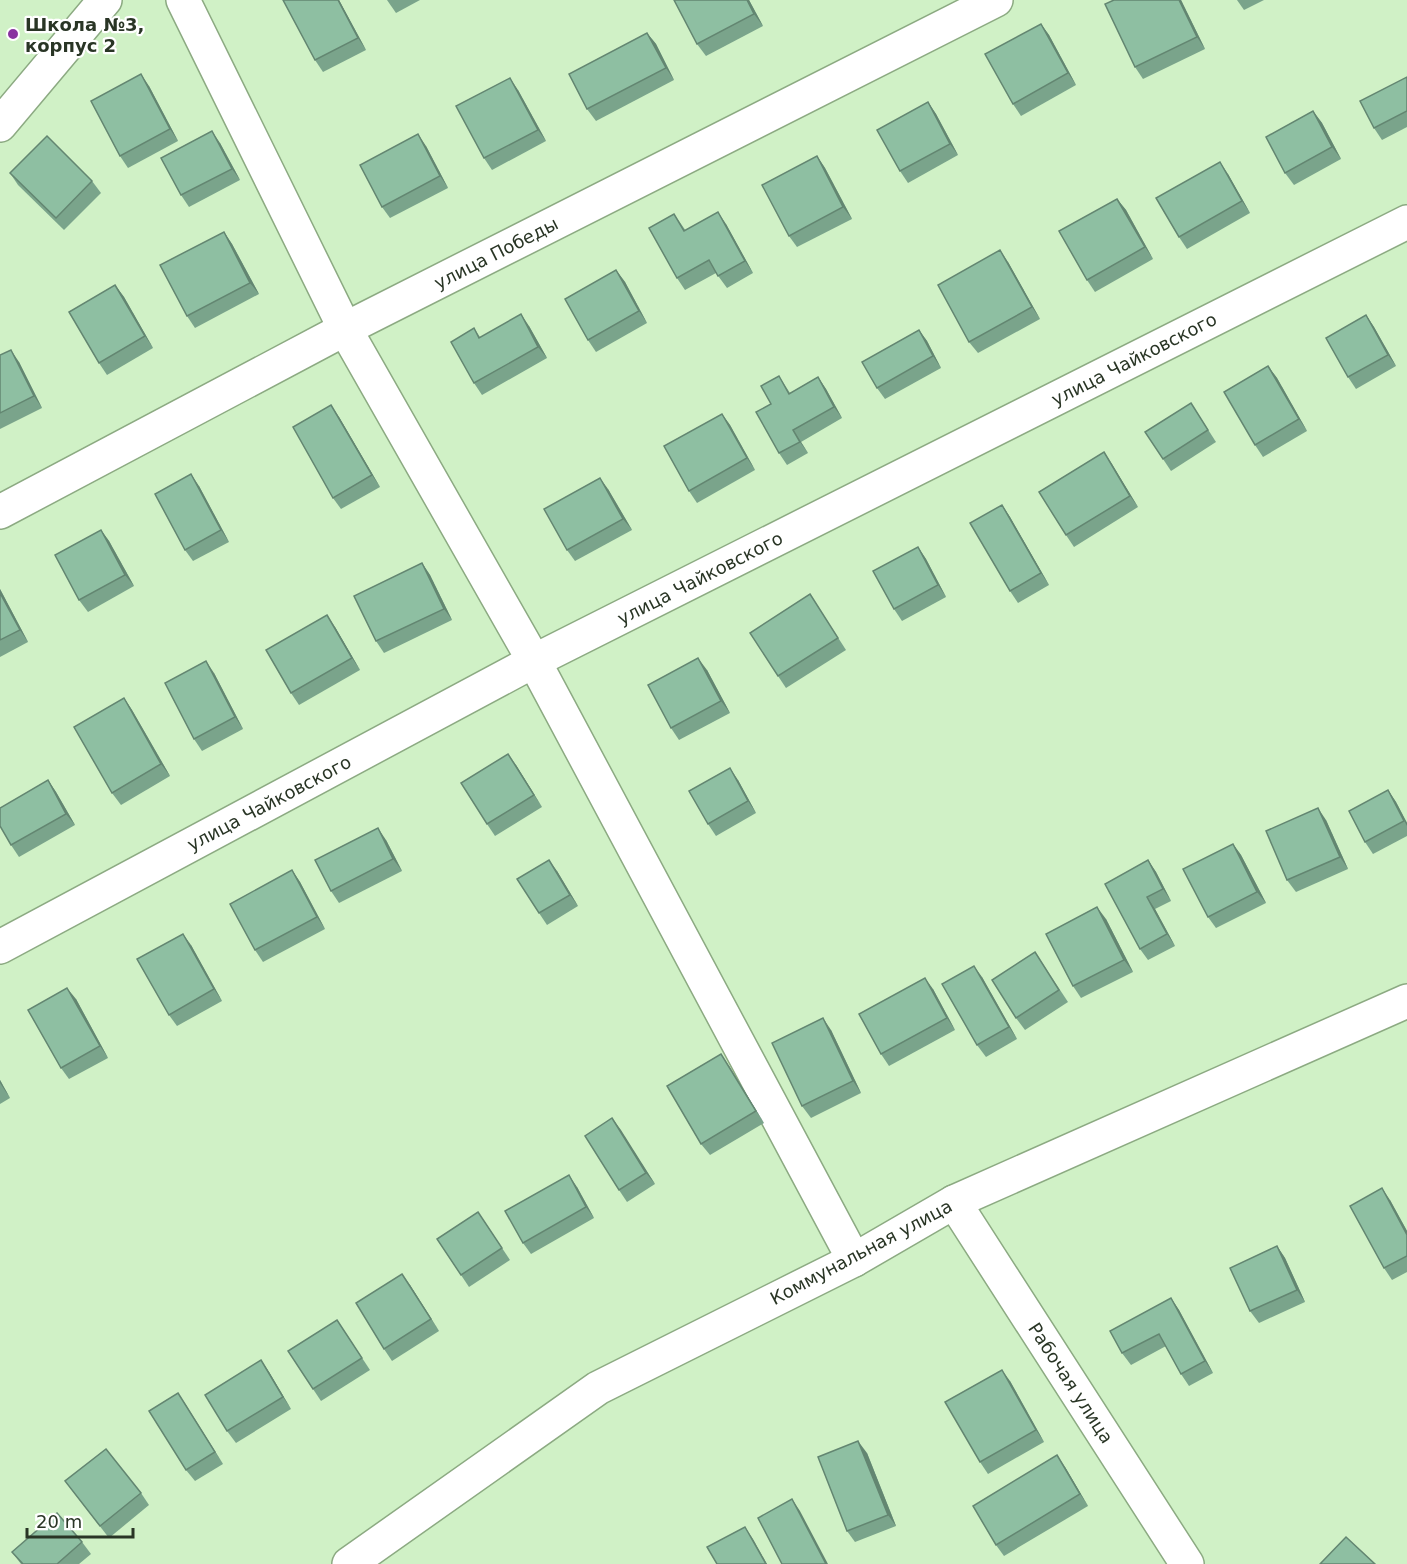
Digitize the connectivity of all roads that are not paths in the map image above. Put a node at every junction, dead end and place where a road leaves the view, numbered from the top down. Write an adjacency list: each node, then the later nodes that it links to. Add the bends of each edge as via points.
1 (105, 0): 4 (street)
2 (183, 0): 6 (street)
3 (996, 0): 6 (street, улица Победы)
4 (0, 125)
5 (1407, 222): 8 (street, улица Чайковского)
6 (345, 329): 7 (street, улица Победы); 8 (street)
7 (0, 512)
8 (534, 661): 9 (street, улица Чайковского); 12 (street)
9 (0, 947)
10 (1407, 1001): 11 (street, Коммунальная улица)
11 (954, 1202): 12 (street, Коммунальная улица); 14 (street, Рабочая улица)
12 (854, 1260): 13 (street, Коммунальная улица, via 598,1388)
13 (349, 1564)
14 (1187, 1564)

